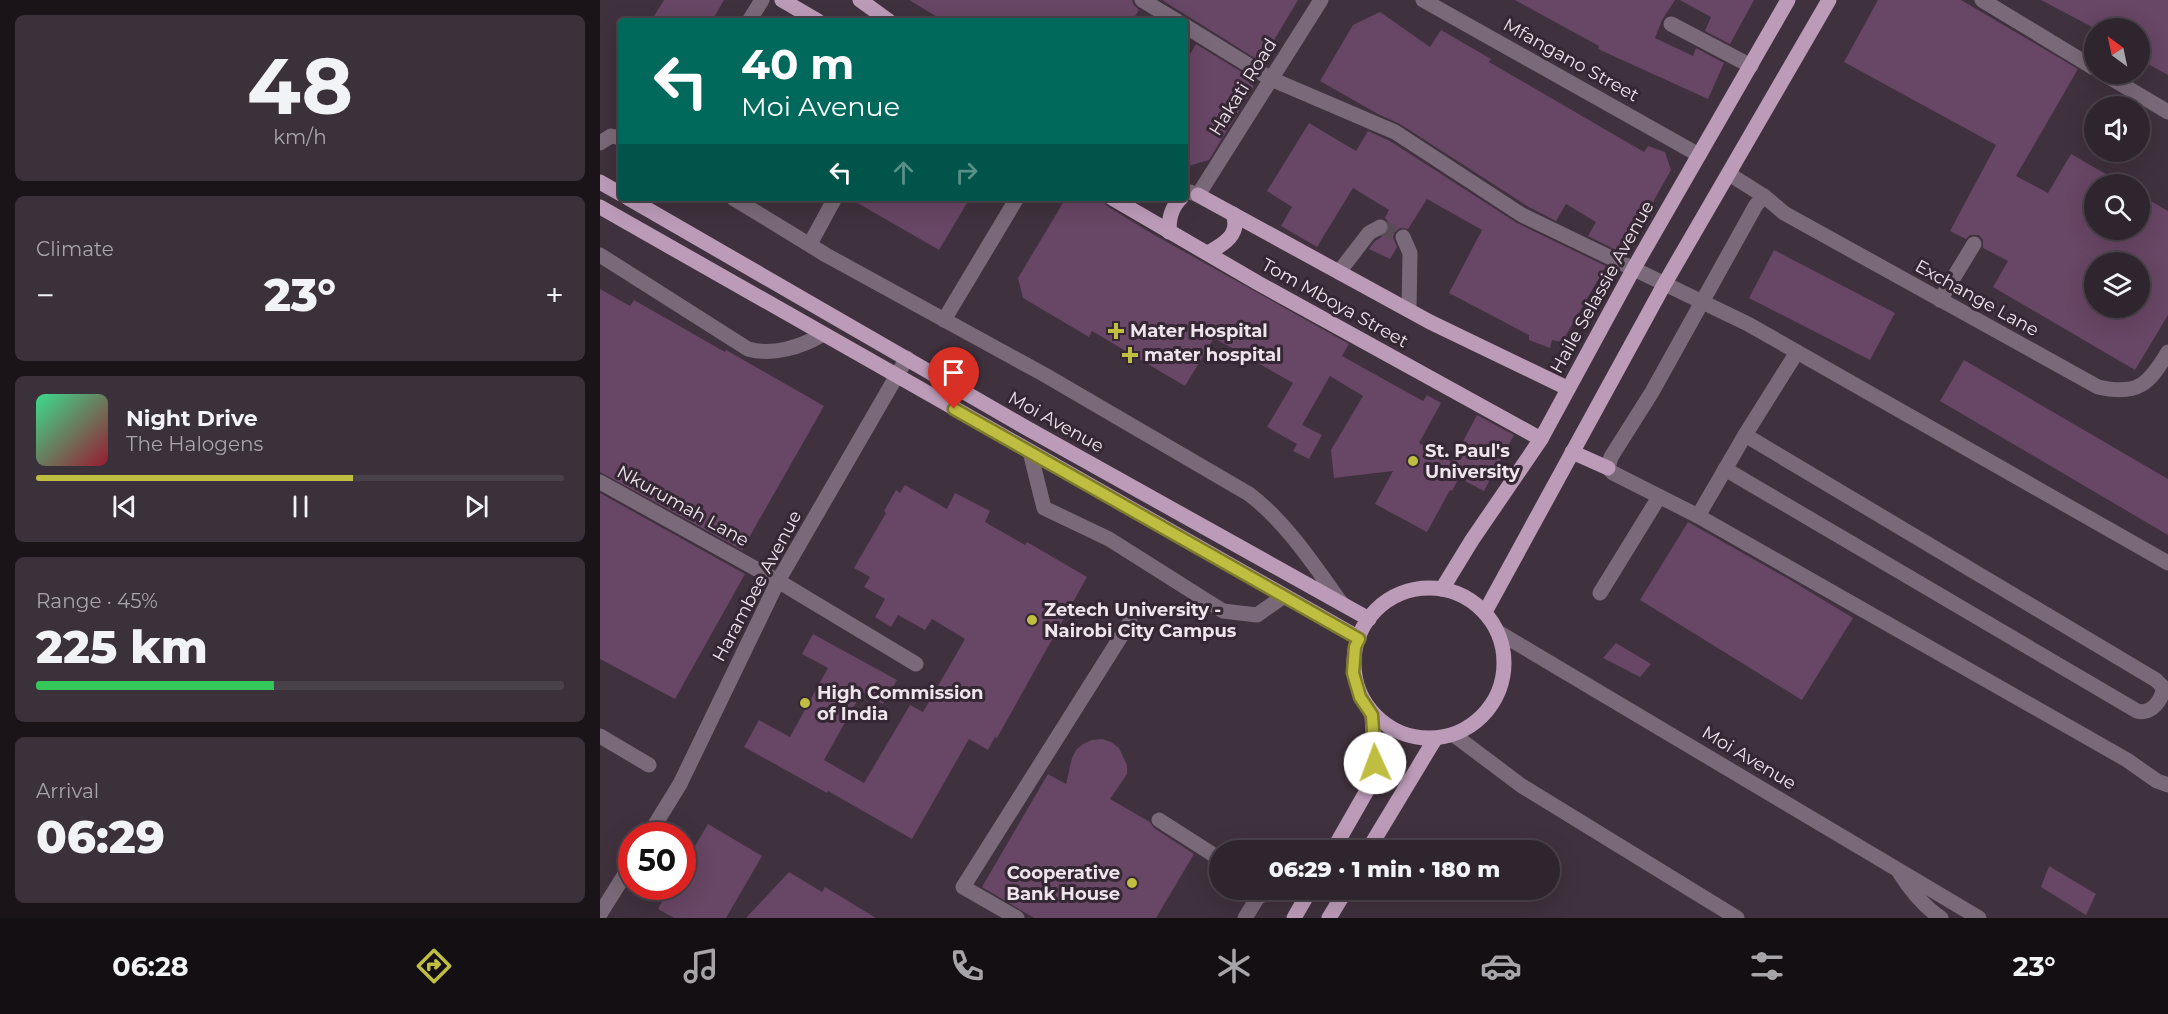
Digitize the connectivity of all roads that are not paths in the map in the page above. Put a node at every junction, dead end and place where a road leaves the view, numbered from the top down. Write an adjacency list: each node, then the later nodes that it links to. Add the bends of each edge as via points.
1 (762, 0): 10 (street)
2 (782, 0): 11 (main road)
3 (860, 0): 12 (main road)
4 (1142, 0): 13 (street)
5 (1321, 0): 18 (street, Hakati Road)
6 (1424, 0): 23 (street, Mfangano Street)
7 (1788, 0): 17 (main road, Haile Selassie Avenue)
8 (1829, 0): 24 (main road)
9 (1982, 0): 16 (street)
10 (750, 18)
11 (813, 18)
12 (885, 18)
13 (1172, 18)
14 (1671, 24): 17 (street)
15 (1188, 28): 18 (street)
16 (2084, 62)
17 (1751, 66): 23 (main road, Haile Selassie Avenue)
18 (1271, 79): 27 (street, Hakati Road); 44 (street, via 1395,132 1522,215)
19 (2121, 84): 20 (street)
20 (2168, 112)
21 (618, 137): 22 (street, via 611,136)
22 (600, 143)
23 (1700, 155): 44 (main road, Haile Selassie Avenue)
24 (1729, 174): 28 (street, Exchange Lane); 46 (main road)
25 (600, 182): 26 (main road)
26 (618, 192)
27 (1188, 194): 36 (main road, Tom Mboya Street)
28 (1764, 196): 47 (street, Exchange Lane, via 1784,213); 48 (street)
29 (633, 201): 54 (main road, Moi Avenue)
30 (738, 201): 40 (street, Moi Avenue)
31 (833, 201): 40 (street)
32 (1015, 201): 50 (street)
33 (1117, 201): 38 (main road, Tom Mboya Street)
34 (1179, 201): 38 (main road, via 1171,213)
35 (600, 207): 51 (main road)
36 (1233, 214): 42 (main road, via 1233,234); 45 (main road, Tom Mboya Street)
37 (1380, 227): 45 (street, via 1369,233)
38 (1169, 232): 42 (main road, Tom Mboya Street)
39 (1403, 237): 49 (street, via 1410,253)
40 (810, 244): 50 (street, Moi Avenue)
41 (1974, 244): 47 (street)
42 (1208, 253): 58 (main road, Tom Mboya Street)
43 (600, 255): 51 (street, via 748,349 781,350)
44 (1634, 268): 46 (street); 56 (main road, Haile Selassie Avenue)
45 (1339, 272): 49 (main road, Tom Mboya Street)
46 (1665, 283): 48 (street); 60 (main road)
47 (1940, 300): 53 (street, Exchange Lane, via 2110,390 2134,389 2154,375)
48 (1704, 302): 52 (street); 61 (street)
49 (1409, 310): 56 (main road, Tom Mboya Street)
50 (944, 320): 71 (street, Moi Avenue, via 1249,494 1281,524)
51 (823, 334): 55 (main road)
52 (1797, 352): 57 (street); 66 (street)
53 (2168, 352)
54 (907, 358): 55 (street, Harambee Avenue); 71 (main road, Moi Avenue)
55 (897, 376): 59 (main road); 67 (street, Harambee Avenue)
56 (1567, 388): 58 (main road, Haile Selassie Avenue)
57 (1745, 435): 62 (street); 62 (street, via 2156,680 2163,687 2163,694 2152,709 2137,711)
58 (1541, 439): 68 (main road, Haile Selassie Avenue)
59 (1030, 452): 70 (main road); 70 (street, via 1044,508 1109,539 1223,611 1257,615)
60 (1572, 452): 61 (main road); 72 (main road)
61 (1608, 468): 64 (street)
62 (1725, 469): 65 (street)
63 (600, 482): 67 (street, Nkurumah Lane)
64 (1659, 497): 65 (street); 69 (street)
65 (1698, 516): 83 (street)
66 (2168, 563)
67 (778, 581): 77 (street, Nkurumah Lane); 85 (street, Harambee Avenue, via 680,784)
68 (1442, 589): 72 (main road, via 1472,601); 73 (main road, via 1420,588 1398,595)
69 (1600, 593)
70 (1284, 596): 76 (main road)
71 (1342, 604): 73 (main road, Moi Avenue)
72 (1485, 612): 75 (main road)
73 (1369, 619): 76 (main road)
74 (1130, 622): 95 (street, via 963,886)
75 (1498, 632): 79 (main road, via 1504,652 1499,693 1488,711); 89 (street, Moi Avenue)
76 (1359, 639): 78 (main road, via 1353,673 1360,697)
77 (916, 664)
78 (1372, 715): 81 (main road, via 1393,729); 86 (main road, via 1375,763 1369,787)
79 (1454, 735): 81 (main road); 99 (street, via 1522,786)
80 (600, 736): 82 (street)
81 (1435, 739): 87 (main road)
82 (649, 765)
83 (2168, 785)
84 (1159, 820): 88 (street)
85 (657, 822)
86 (1339, 840)
87 (1374, 840)
88 (1209, 852)
89 (1898, 870): 100 (street, via 1911,891); 101 (street, Moi Avenue)
90 (618, 885): 94 (street)
91 (1252, 900): 96 (street)
92 (1304, 900): 97 (main road)
93 (1340, 900): 98 (main road)
94 (600, 914)
95 (1017, 918)
96 (1245, 918)
97 (1294, 918)
98 (1329, 918)
99 (1737, 918)
100 (1941, 918)
101 (1979, 918)

